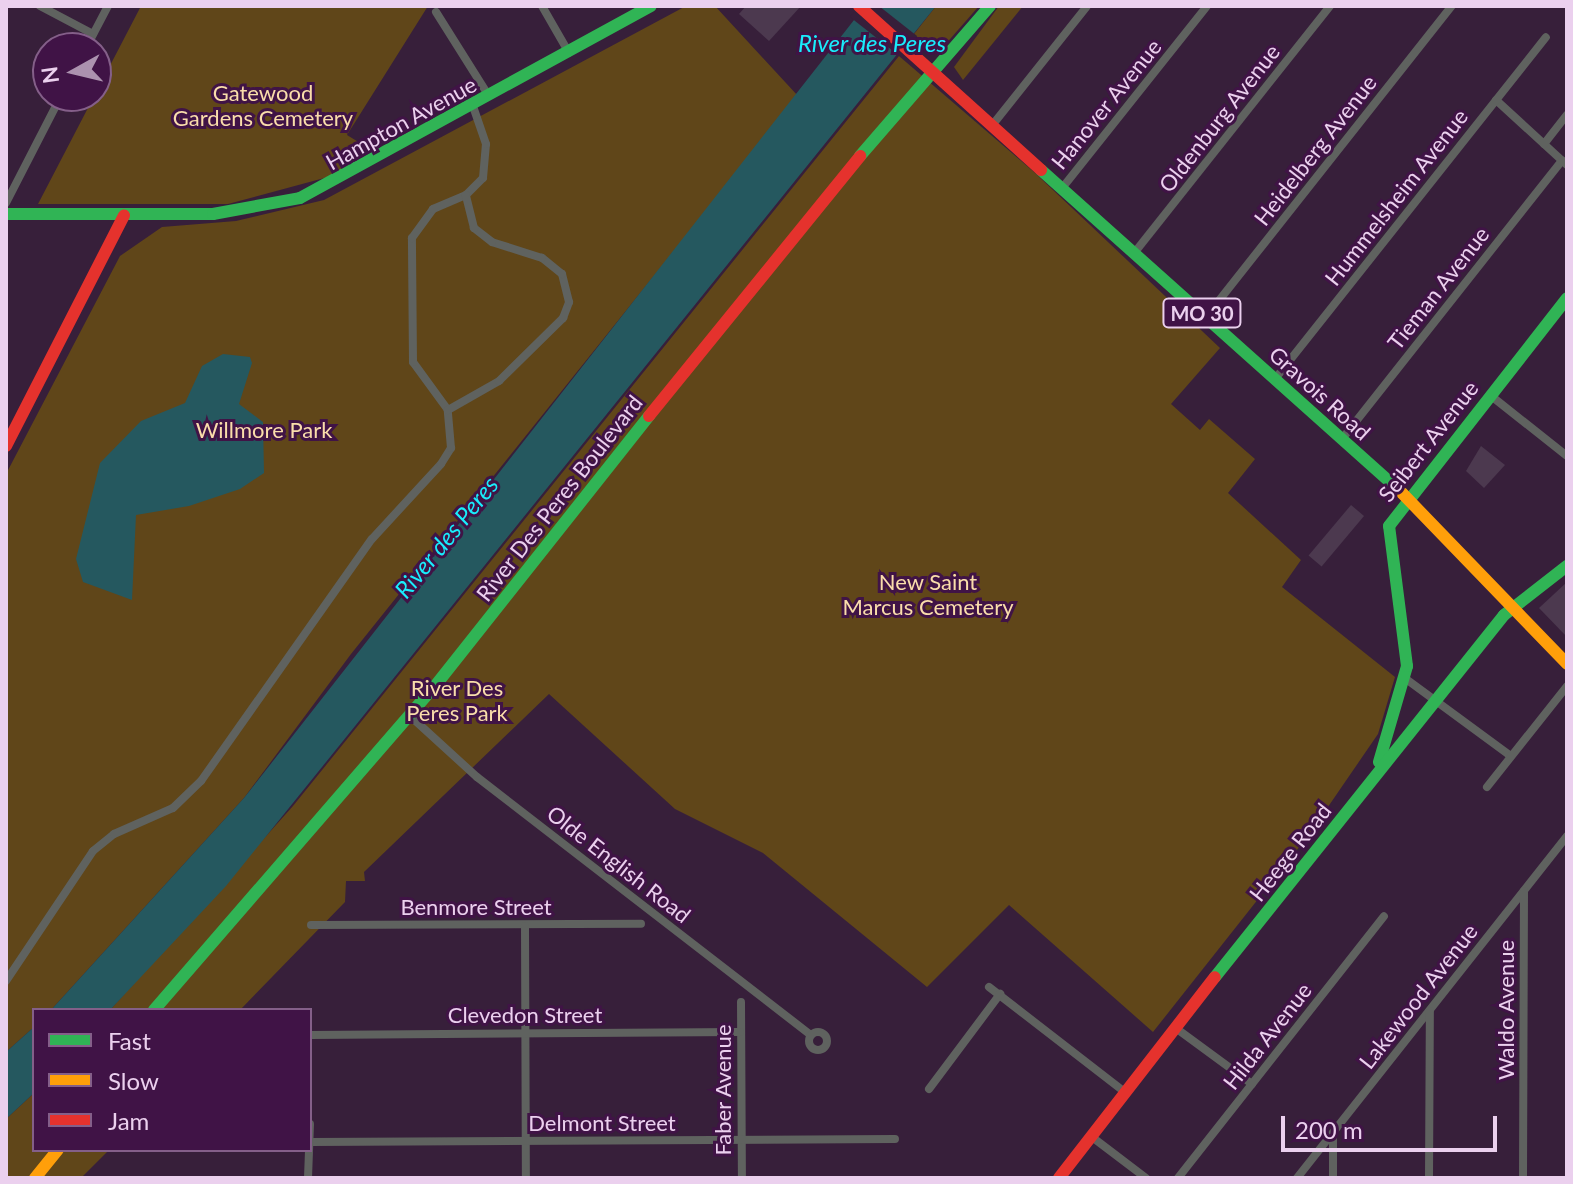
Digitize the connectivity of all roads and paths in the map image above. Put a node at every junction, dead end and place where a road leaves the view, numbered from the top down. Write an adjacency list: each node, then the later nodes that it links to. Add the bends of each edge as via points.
1 (40, 6): 12 (street)
2 (108, 6): 13 (street)
3 (542, 6): 15 (street)
4 (651, 6): 15 (main road, Hampton Avenue)
5 (859, 6): 16 (main road, MO 30)
6 (990, 6): 16 (main road, River Des Peres Boulevard)
7 (1087, 6): 22 (street)
8 (1207, 6): 25 (street, Hanover Avenue)
9 (1330, 6): 30 (street, Oldenburg Avenue)
10 (1452, 6): 32 (street, Heidelberg Avenue)
11 (436, 12): 17 (street)
12 (89, 32)
13 (94, 32)
14 (1546, 37): 18 (street, Hummelsheim Avenue)
15 (569, 53): 17 (main road, Hampton Avenue)
16 (937, 71): 22 (main road, MO 30); 46 (main road, River Des Peres Boulevard, via 828,192)
17 (489, 98): 19 (main road, Hampton Avenue)
18 (1496, 100): 23 (street); 33 (street, Hummelsheim Avenue)
19 (473, 107): 26 (street, via 487,161 483,178); 29 (main road, Hampton Avenue, via 300,198 231,212)
20 (53, 112): 27 (street)
21 (1567, 115): 23 (street)
22 (994, 123): 25 (main road, Gravois Road / MO 30)
23 (1544, 144): 24 (street)
24 (1564, 163): 36 (street, Tieman Avenue)
25 (1063, 187): 30 (main road, Gravois Road / MO 30)
26 (466, 195): 35 (street, via 433,209 412,238 413,362); 35 (street, via 474,228 492,242 554,265 569,302 563,318 499,381)
27 (6, 203)
28 (6, 214): 29 (main road, Hampton Avenue)
29 (124, 215): 37 (main road)
30 (1135, 252): 32 (main road, Gravois Road / MO 30)
31 (1567, 298): 34 (main road, Seibert Avenue)
32 (1206, 317): 33 (main road, Gravois Road / MO 30)
33 (1275, 379): 36 (main road, Gravois Road / MO 30)
34 (1490, 395): 38 (street); 39 (main road, Seibert Avenue)
35 (448, 410): 56 (street, via 451,448 441,464 372,539 201,781 173,808 114,834 93,851)
36 (1342, 439): 39 (main road, Gravois Road / MO 30)
37 (6, 446)
38 (1567, 456)
39 (1408, 498): 41 (main road, Gravois Road / MO 30); 43 (main road, Seibert Avenue, via 1386,538 1406,637)
40 (1567, 566): 41 (main road, Heege Road)
41 (1516, 605): 42 (main road, Gravois Road / MO 30); 45 (main road, Heege Road)
42 (1567, 664)
43 (1406, 679): 45 (street); 48 (main road, Seibert Avenue)
44 (1567, 686): 47 (street)
45 (1434, 702): 47 (street); 48 (main road, Heege Road)
46 (409, 715): 60 (main road, River Des Peres Boulevard); 66 (street, Olde English Road, via 477,777)
47 (1511, 756): 49 (street)
48 (1376, 770): 62 (main road, Heege Road)
49 (1487, 787)
50 (1567, 836): 51 (street, Lakewood Avenue)
51 (1524, 890): 61 (street, Lakewood Avenue); 88 (street, Waldo Avenue)
52 (1384, 916): 67 (street, Hilda Avenue)
53 (641, 924): 55 (street, Benmore Street)
54 (311, 925): 55 (street, Benmore Street)
55 (525, 926): 63 (street)
56 (6, 981)
57 (989, 987): 58 (street)
58 (1000, 994): 68 (street); 69 (street)
59 (741, 1002): 64 (street, Faber Avenue)
60 (156, 1008)
61 (1430, 1010): 70 (street, Lakewood Avenue); 87 (street)
62 (1177, 1029): 67 (street); 69 (main road, Heege Road)
63 (525, 1032): 64 (street, Clevedon Street); 65 (street, Clevedon Street); 75 (street)
64 (740, 1032): 73 (street, Faber Avenue)
65 (312, 1035)
66 (811, 1035)
67 (1252, 1084): 84 (street, Hilda Avenue)
68 (929, 1089)
69 (1126, 1093): 71 (main road, Heege Road)
70 (1333, 1136): 85 (street, Lakewood Avenue); 86 (street)
71 (1092, 1137): 82 (main road, Heege Road); 83 (street)
72 (895, 1139): 73 (street, Delmont Street)
73 (741, 1140): 75 (street, Delmont Street); 81 (street, Faber Avenue)
74 (312, 1142): 75 (street, Delmont Street)
75 (526, 1142): 80 (street)
76 (56, 1152): 78 (main road)
77 (310, 1152): 79 (street)
78 (35, 1178)
79 (308, 1178)
80 (526, 1178)
81 (742, 1178)
82 (1059, 1178)
83 (1146, 1178)
84 (1178, 1178)
85 (1297, 1178)
86 (1333, 1178)
87 (1429, 1178)
88 (1523, 1178)

